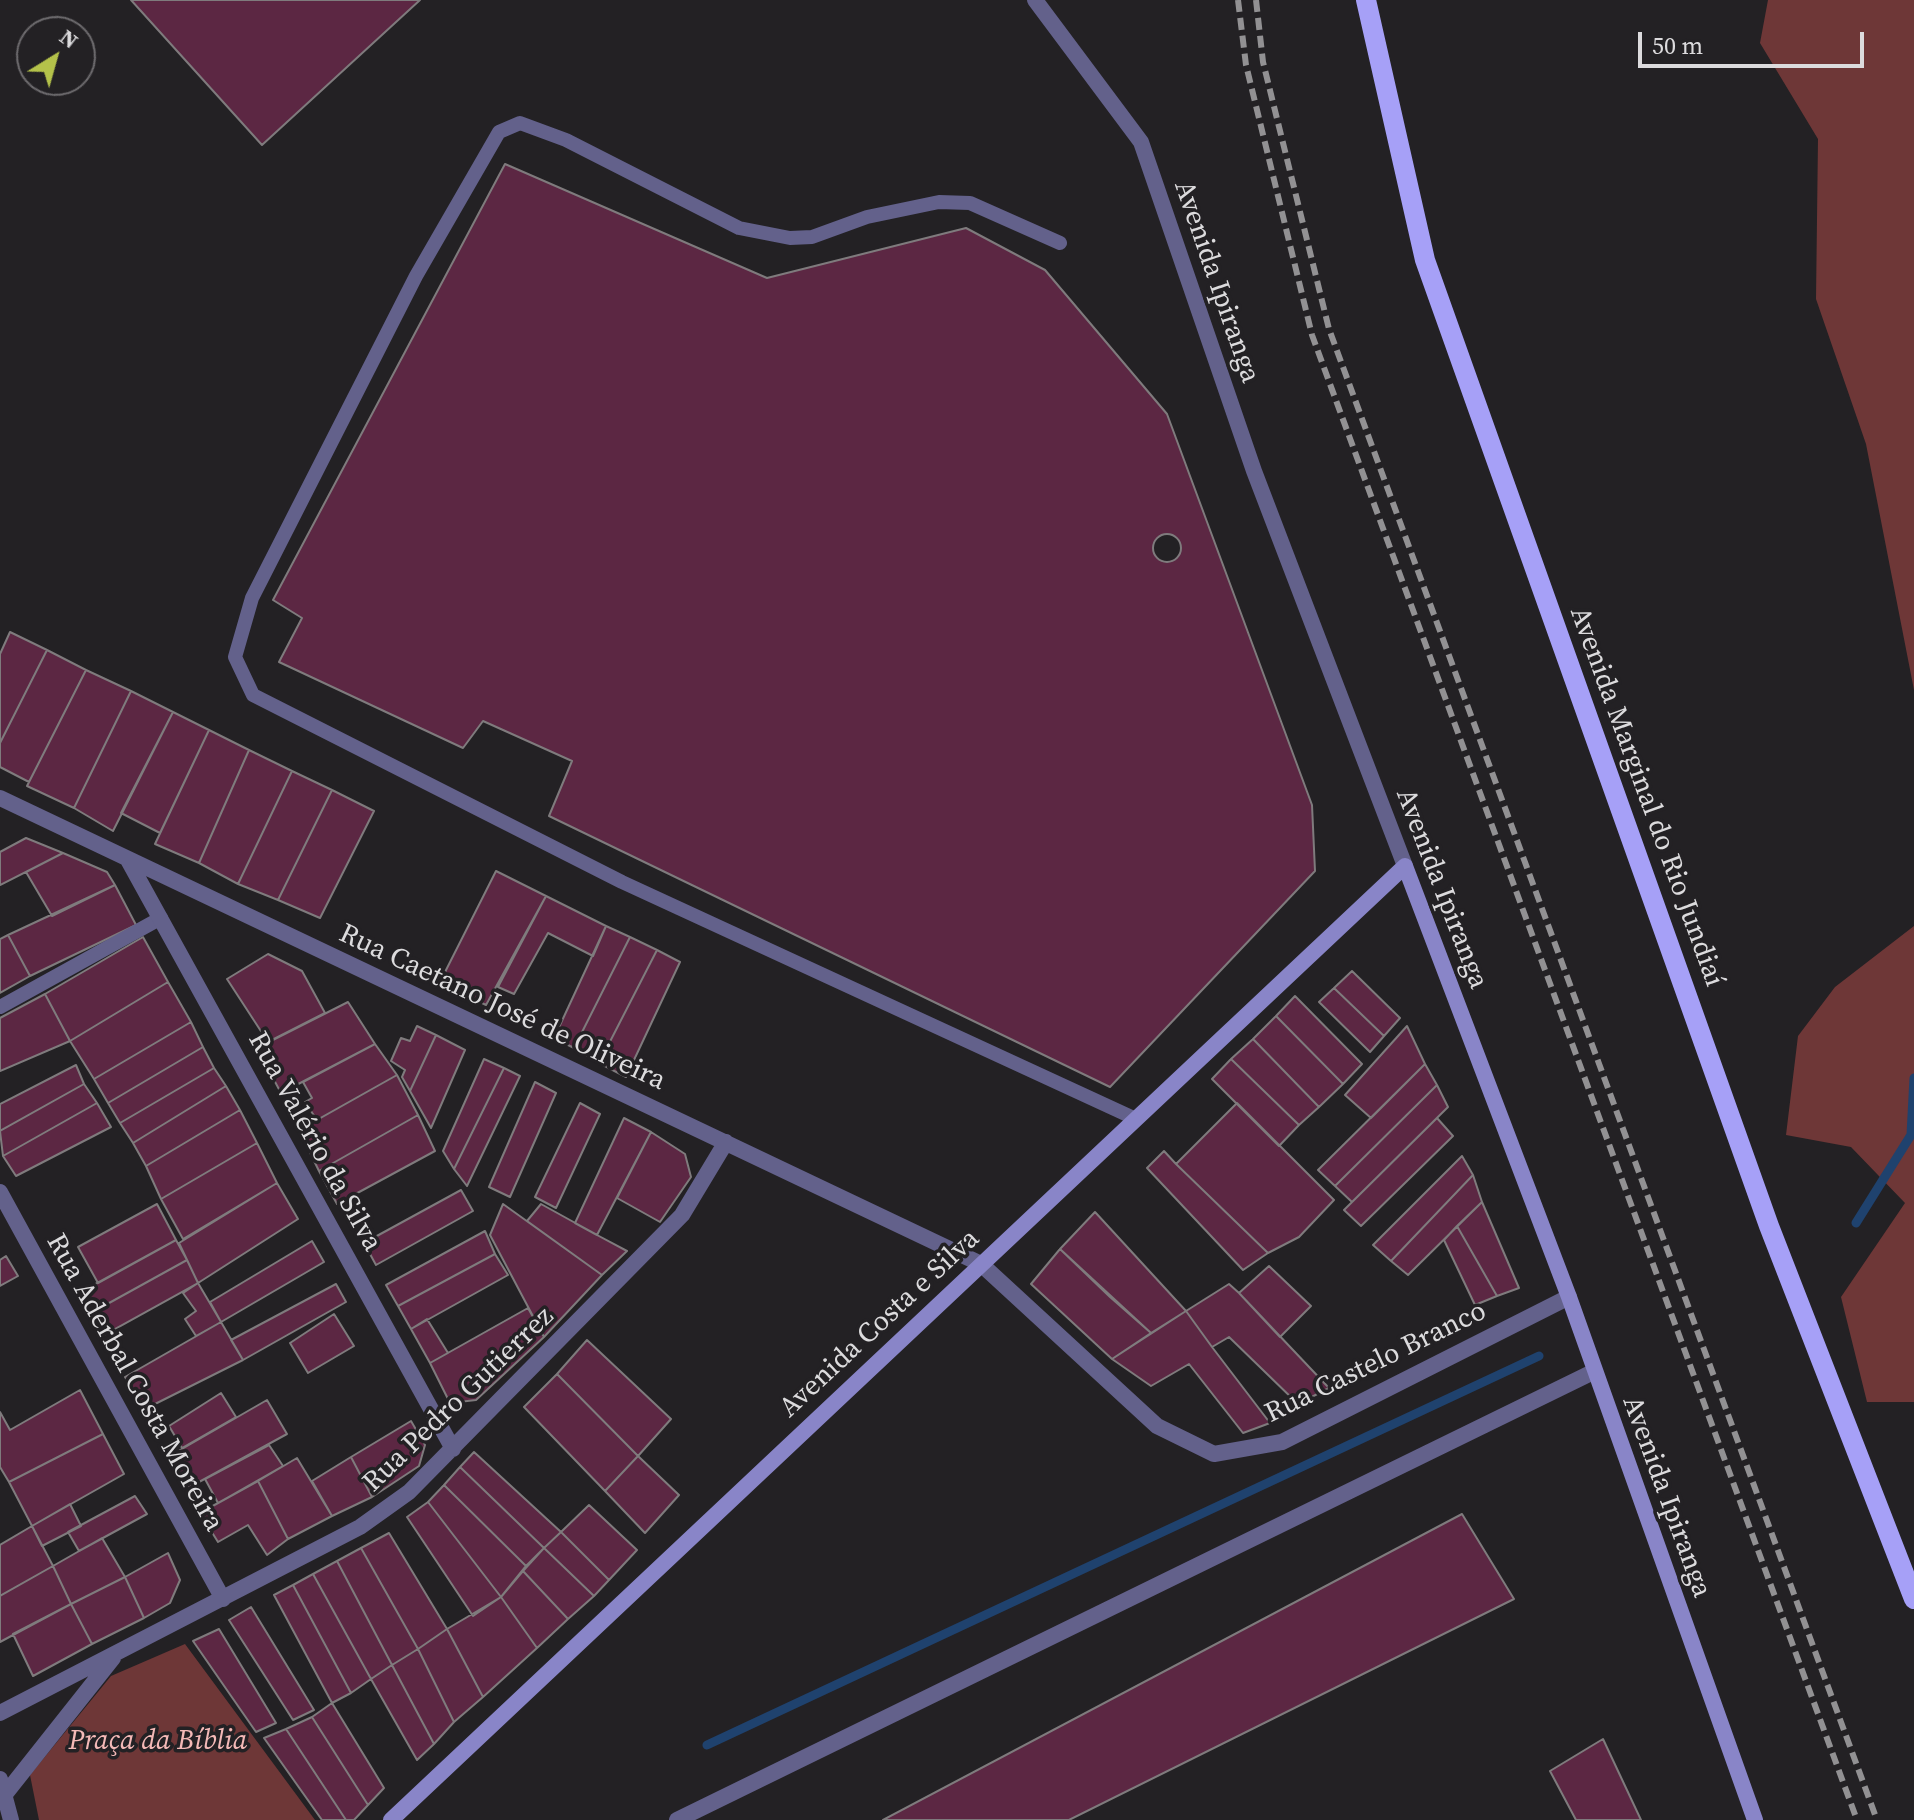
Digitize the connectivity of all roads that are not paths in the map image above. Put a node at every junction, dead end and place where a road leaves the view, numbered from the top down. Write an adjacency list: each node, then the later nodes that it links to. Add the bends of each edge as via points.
1 (1035, 0): 6 (street, Avenida Ipiranga, via 1141,142 1254,471)
2 (1366, 0): 17 (main road, Avenida Marginal do Rio Jundiaí, via 1425,260 1769,1226)
3 (1060, 243): 9 (lane, via 970,203 939,202 867,217 812,237 739,228 566,140 520,123 499,132 416,276 259,584 235,657 253,695 622,882)
4 (0, 798): 5 (street, Rua Caetano José de Oliveira)
5 (128, 860): 7 (street, Rua Valério da Silva); 10 (street, Rua Caetano José de Oliveira)
6 (1405, 866): 9 (main road, Avenida Costa e Silva); 13 (main road, Avenida Ipiranga)
7 (161, 918): 8 (lane); 15 (street, Rua Valério da Silva)
8 (0, 1007)
9 (1136, 1119): 12 (main road, Avenida Costa e Silva)
10 (726, 1142): 12 (street, Rua Caetano José de Oliveira); 15 (street, Rua Pedro Gutierrez, via 682,1215)
11 (0, 1192): 16 (street, Rua Aderbal Costa Moreira)
12 (981, 1264): 13 (street, Rua Castelo Branco, via 1157,1426 1214,1454 1282,1442); 22 (main road, Avenida Costa e Silva)
13 (1571, 1303): 14 (main road, Avenida Ipiranga)
14 (1590, 1365): 23 (street); 24 (main road, Avenida Ipiranga)
15 (453, 1449): 16 (street, Rua Pedro Gutierrez, via 409,1492 360,1527)
16 (223, 1599): 18 (street, Rua Pedro Gutierrez)
17 (1914, 1599)
18 (116, 1653): 19 (street, Rua Pedro Gutierrez); 20 (street)
19 (0, 1713)
20 (3, 1786): 21 (street)
21 (11, 1820)
22 (391, 1820)
23 (677, 1820)
24 (1755, 1820)

